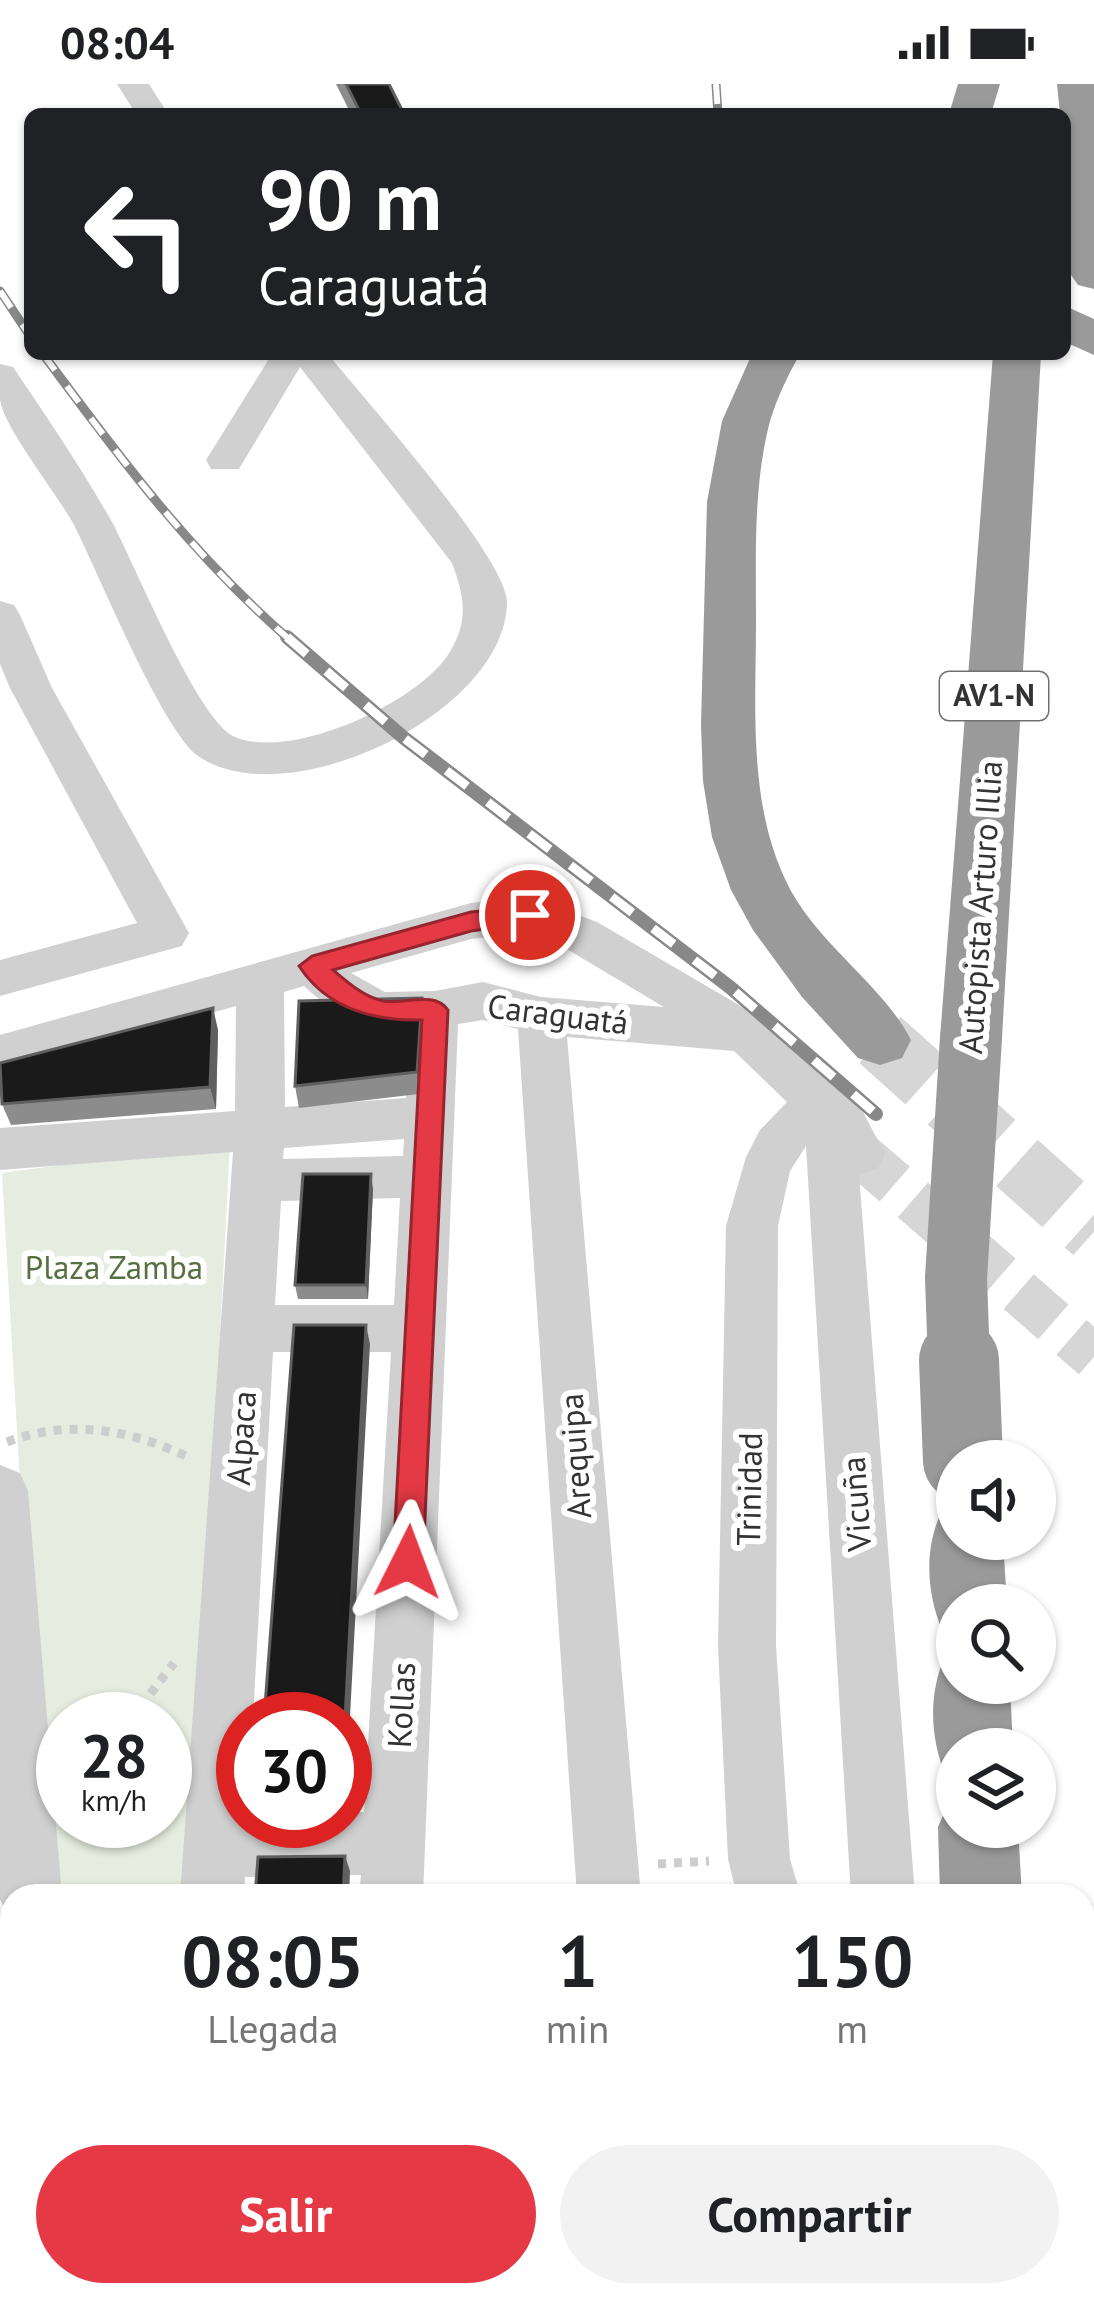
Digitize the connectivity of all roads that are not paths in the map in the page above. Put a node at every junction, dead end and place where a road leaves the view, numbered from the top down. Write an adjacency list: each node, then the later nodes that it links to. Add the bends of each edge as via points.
1 (1078, 84): 2 (highway)
2 (1094, 274)
3 (286, 360): 8 (street)
4 (314, 360): 7 (street, via 471,560 487,601 464,663 406,711 352,743 253,761 212,744 185,710 91,520)
5 (773, 360): 15 (highway, via 746,420 734,495 729,777 764,893 812,965)
6 (1017, 360): 24 (highway, Autopista Arturo Illia / AV1-N, bridge, via 956,1278)
7 (0, 375)
8 (225, 460)
9 (0, 615): 11 (street, via 31,688 166,933)
10 (286, 973): 12 (street, Caraguatá, via 380,1011); 14 (street, via 471,921 530,915 581,935); 16 (street); 20 (street, Alpaca)
11 (0, 978)
12 (435, 1010): 13 (street, Caraguatá, via 483,1001); 17 (street, Kollas)
13 (541, 1016): 14 (street, Caraguatá); 30 (street, Arequipa)
14 (746, 1033): 18 (street)
15 (880, 1040)
16 (0, 1054)
17 (430, 1117): 20 (street); 21 (street, Kollas)
18 (836, 1124): 29 (street, Trinidad, via 789,1128 765,1161 752,1226 747,1646); 32 (street, Vicuña)
19 (0, 1149): 20 (street)
20 (259, 1155): 21 (street); 22 (street, Alpaca)
21 (428, 1176): 23 (street, Kollas)
22 (248, 1328): 23 (street); 28 (street, Alpaca)
23 (420, 1329): 27 (street, Kollas)
24 (962, 1440)
25 (0, 1491): 31 (street)
26 (979, 1848): 33 (highway)
27 (393, 1869): 28 (street)
28 (214, 1871)
29 (764, 1877)
30 (608, 1881)
31 (28, 1884)
32 (882, 1884)
33 (980, 1884)

